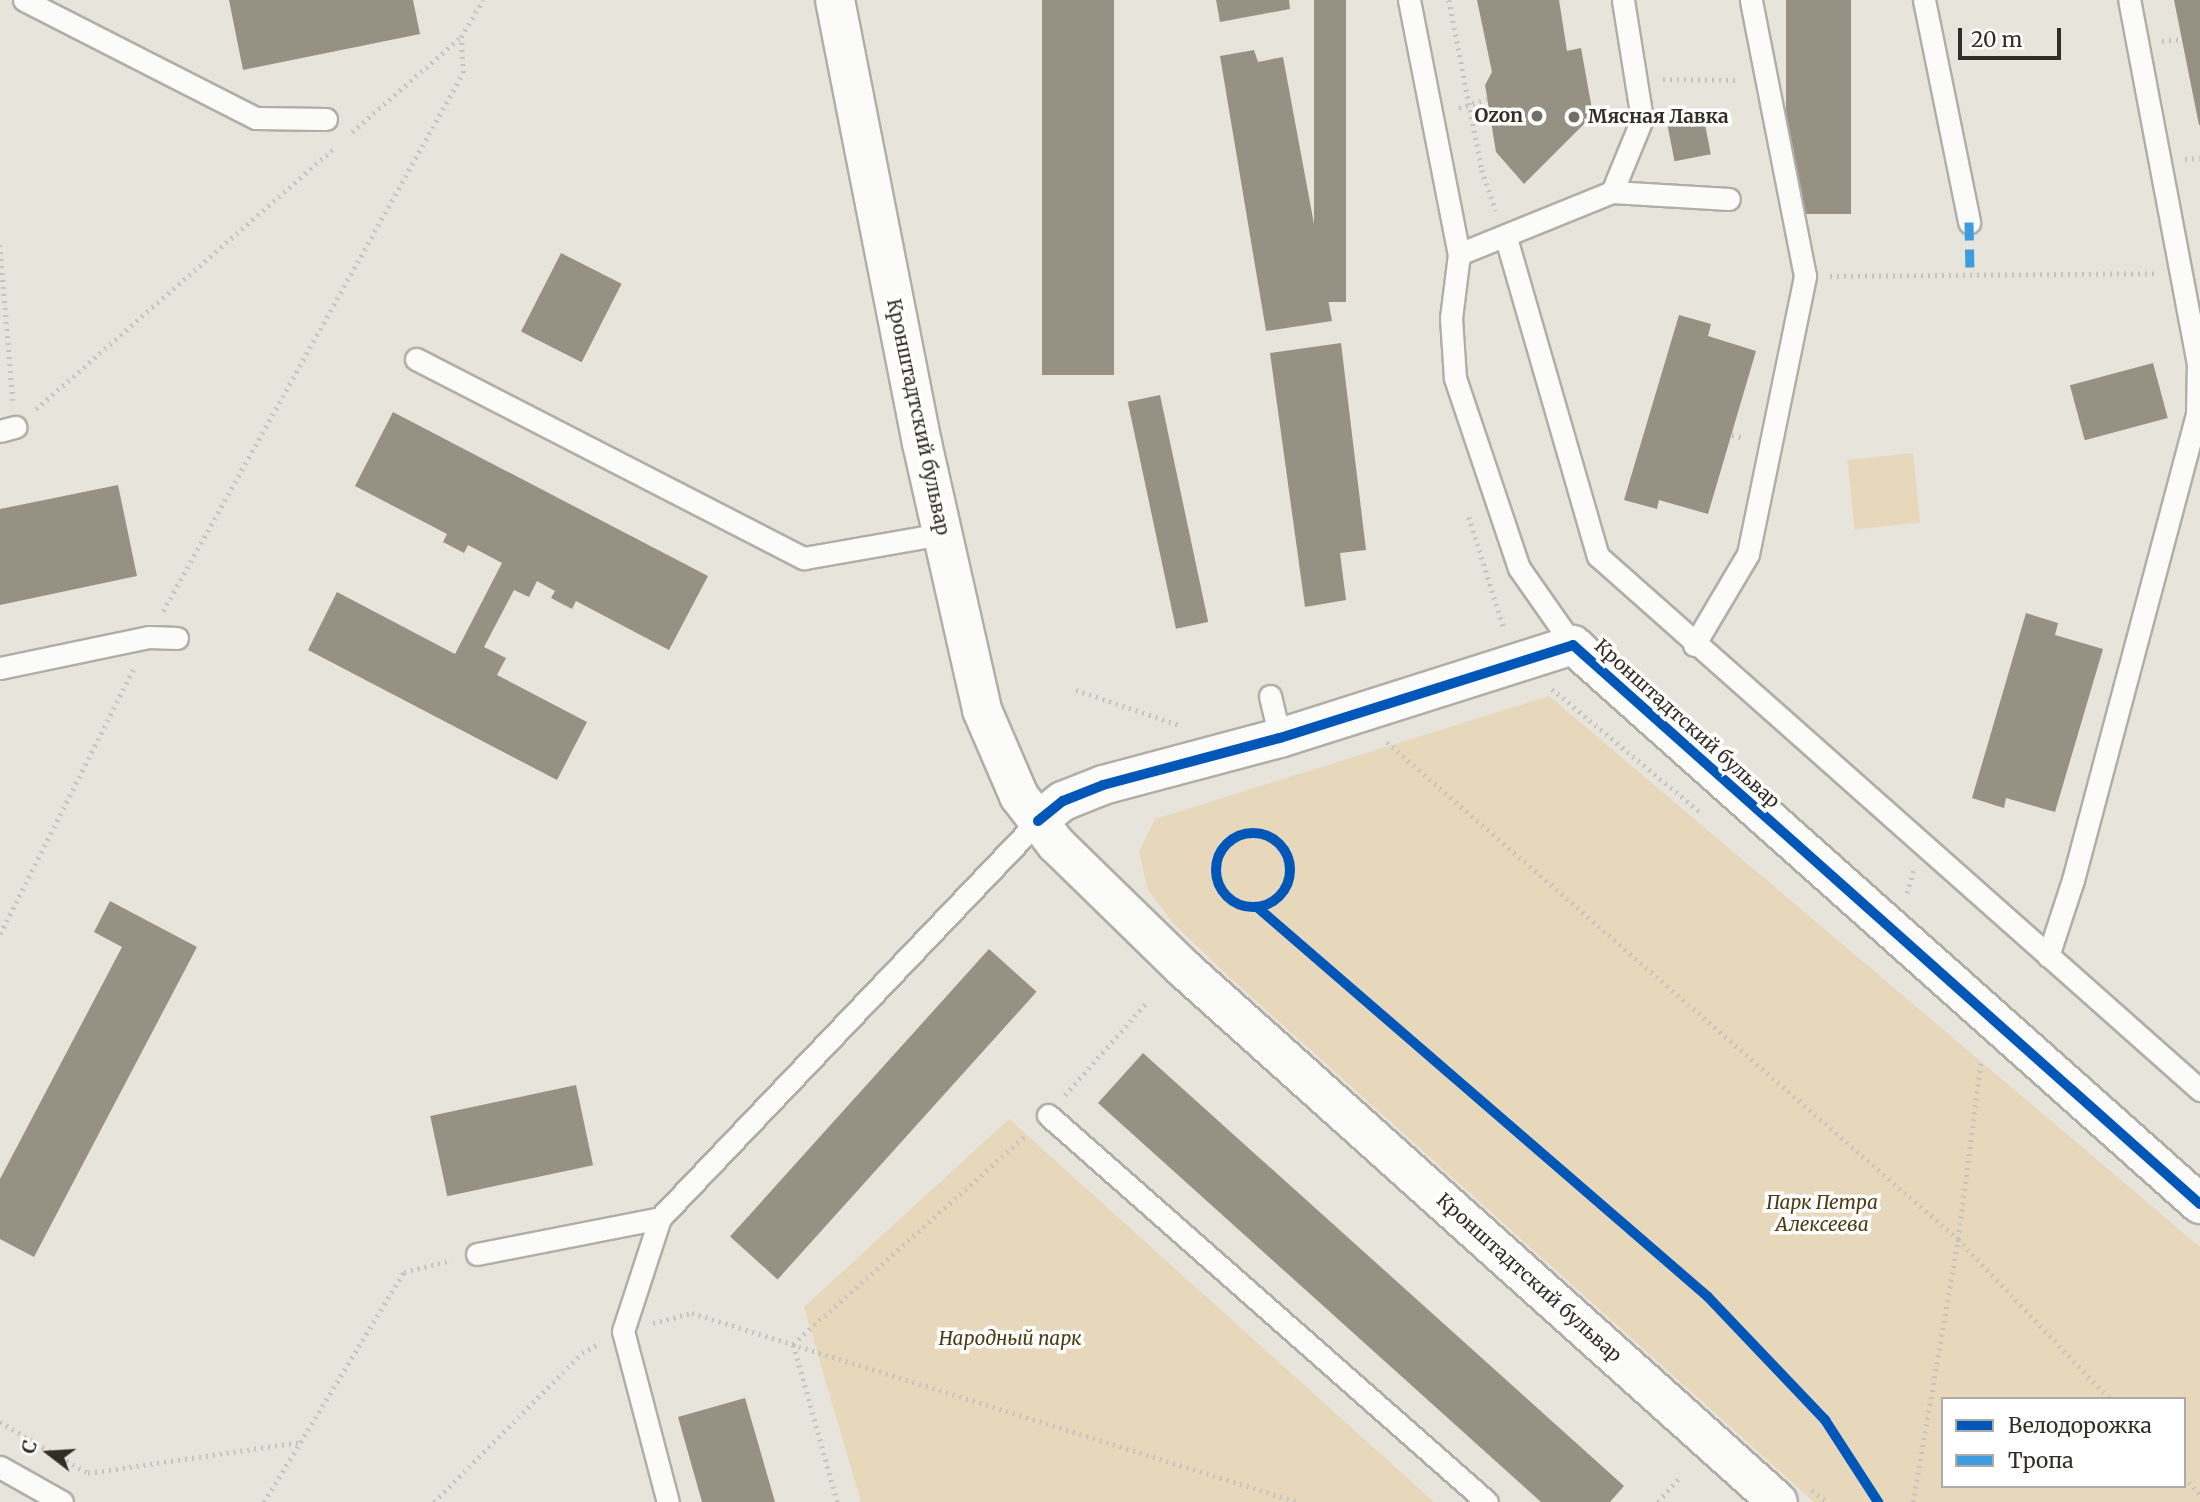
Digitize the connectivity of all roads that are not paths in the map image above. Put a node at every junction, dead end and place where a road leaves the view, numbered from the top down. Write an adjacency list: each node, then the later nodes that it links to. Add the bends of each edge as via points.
1 (23, 0): 8 (lane, via 256,118)
2 (835, 0): 15 (main road, Кронштадтский бульвар)
3 (1409, 0): 13 (lane)
4 (1623, 0): 9 (lane, via 1642,119)
5 (1751, 0): 18 (lane, via 1805,276 1748,554)
6 (1924, 0): 11 (lane)
7 (2129, 0): 23 (lane, via 2198,364 2197,414 2073,880)
8 (326, 119)
9 (1612, 192): 10 (lane); 12 (lane)
10 (1729, 199)
11 (1969, 222)
12 (1506, 238): 13 (lane); 18 (lane, via 1598,556)
13 (1459, 254): 17 (lane, via 1451,318 1455,378 1519,568)
14 (416, 359): 15 (lane, via 804,558)
15 (942, 534): 22 (main road, Кронштадтский бульвар, via 982,710 1018,796)
16 (177, 638): 19 (lane, via 149,637)
17 (1573, 645): 21 (main road, Кронштадтский бульвар); 26 (main road, Кронштадтский бульвар)
18 (1694, 645): 23 (lane)
19 (0, 668)
20 (1270, 696): 21 (lane)
21 (1280, 738): 22 (main road, Кронштадтский бульвар, via 1103,785 1063,801)
22 (1038, 821): 27 (lane); 30 (main road, Кронштадтский бульвар, via 1183,968)
23 (2048, 956): 24 (lane)
24 (2200, 1090)
25 (1048, 1115): 33 (lane)
26 (2200, 1205)
27 (660, 1218): 28 (lane); 32 (lane, via 623,1331)
28 (477, 1254)
29 (0, 1467): 31 (lane)
30 (1792, 1493)
31 (62, 1502)
32 (668, 1502)
33 (1486, 1502)

